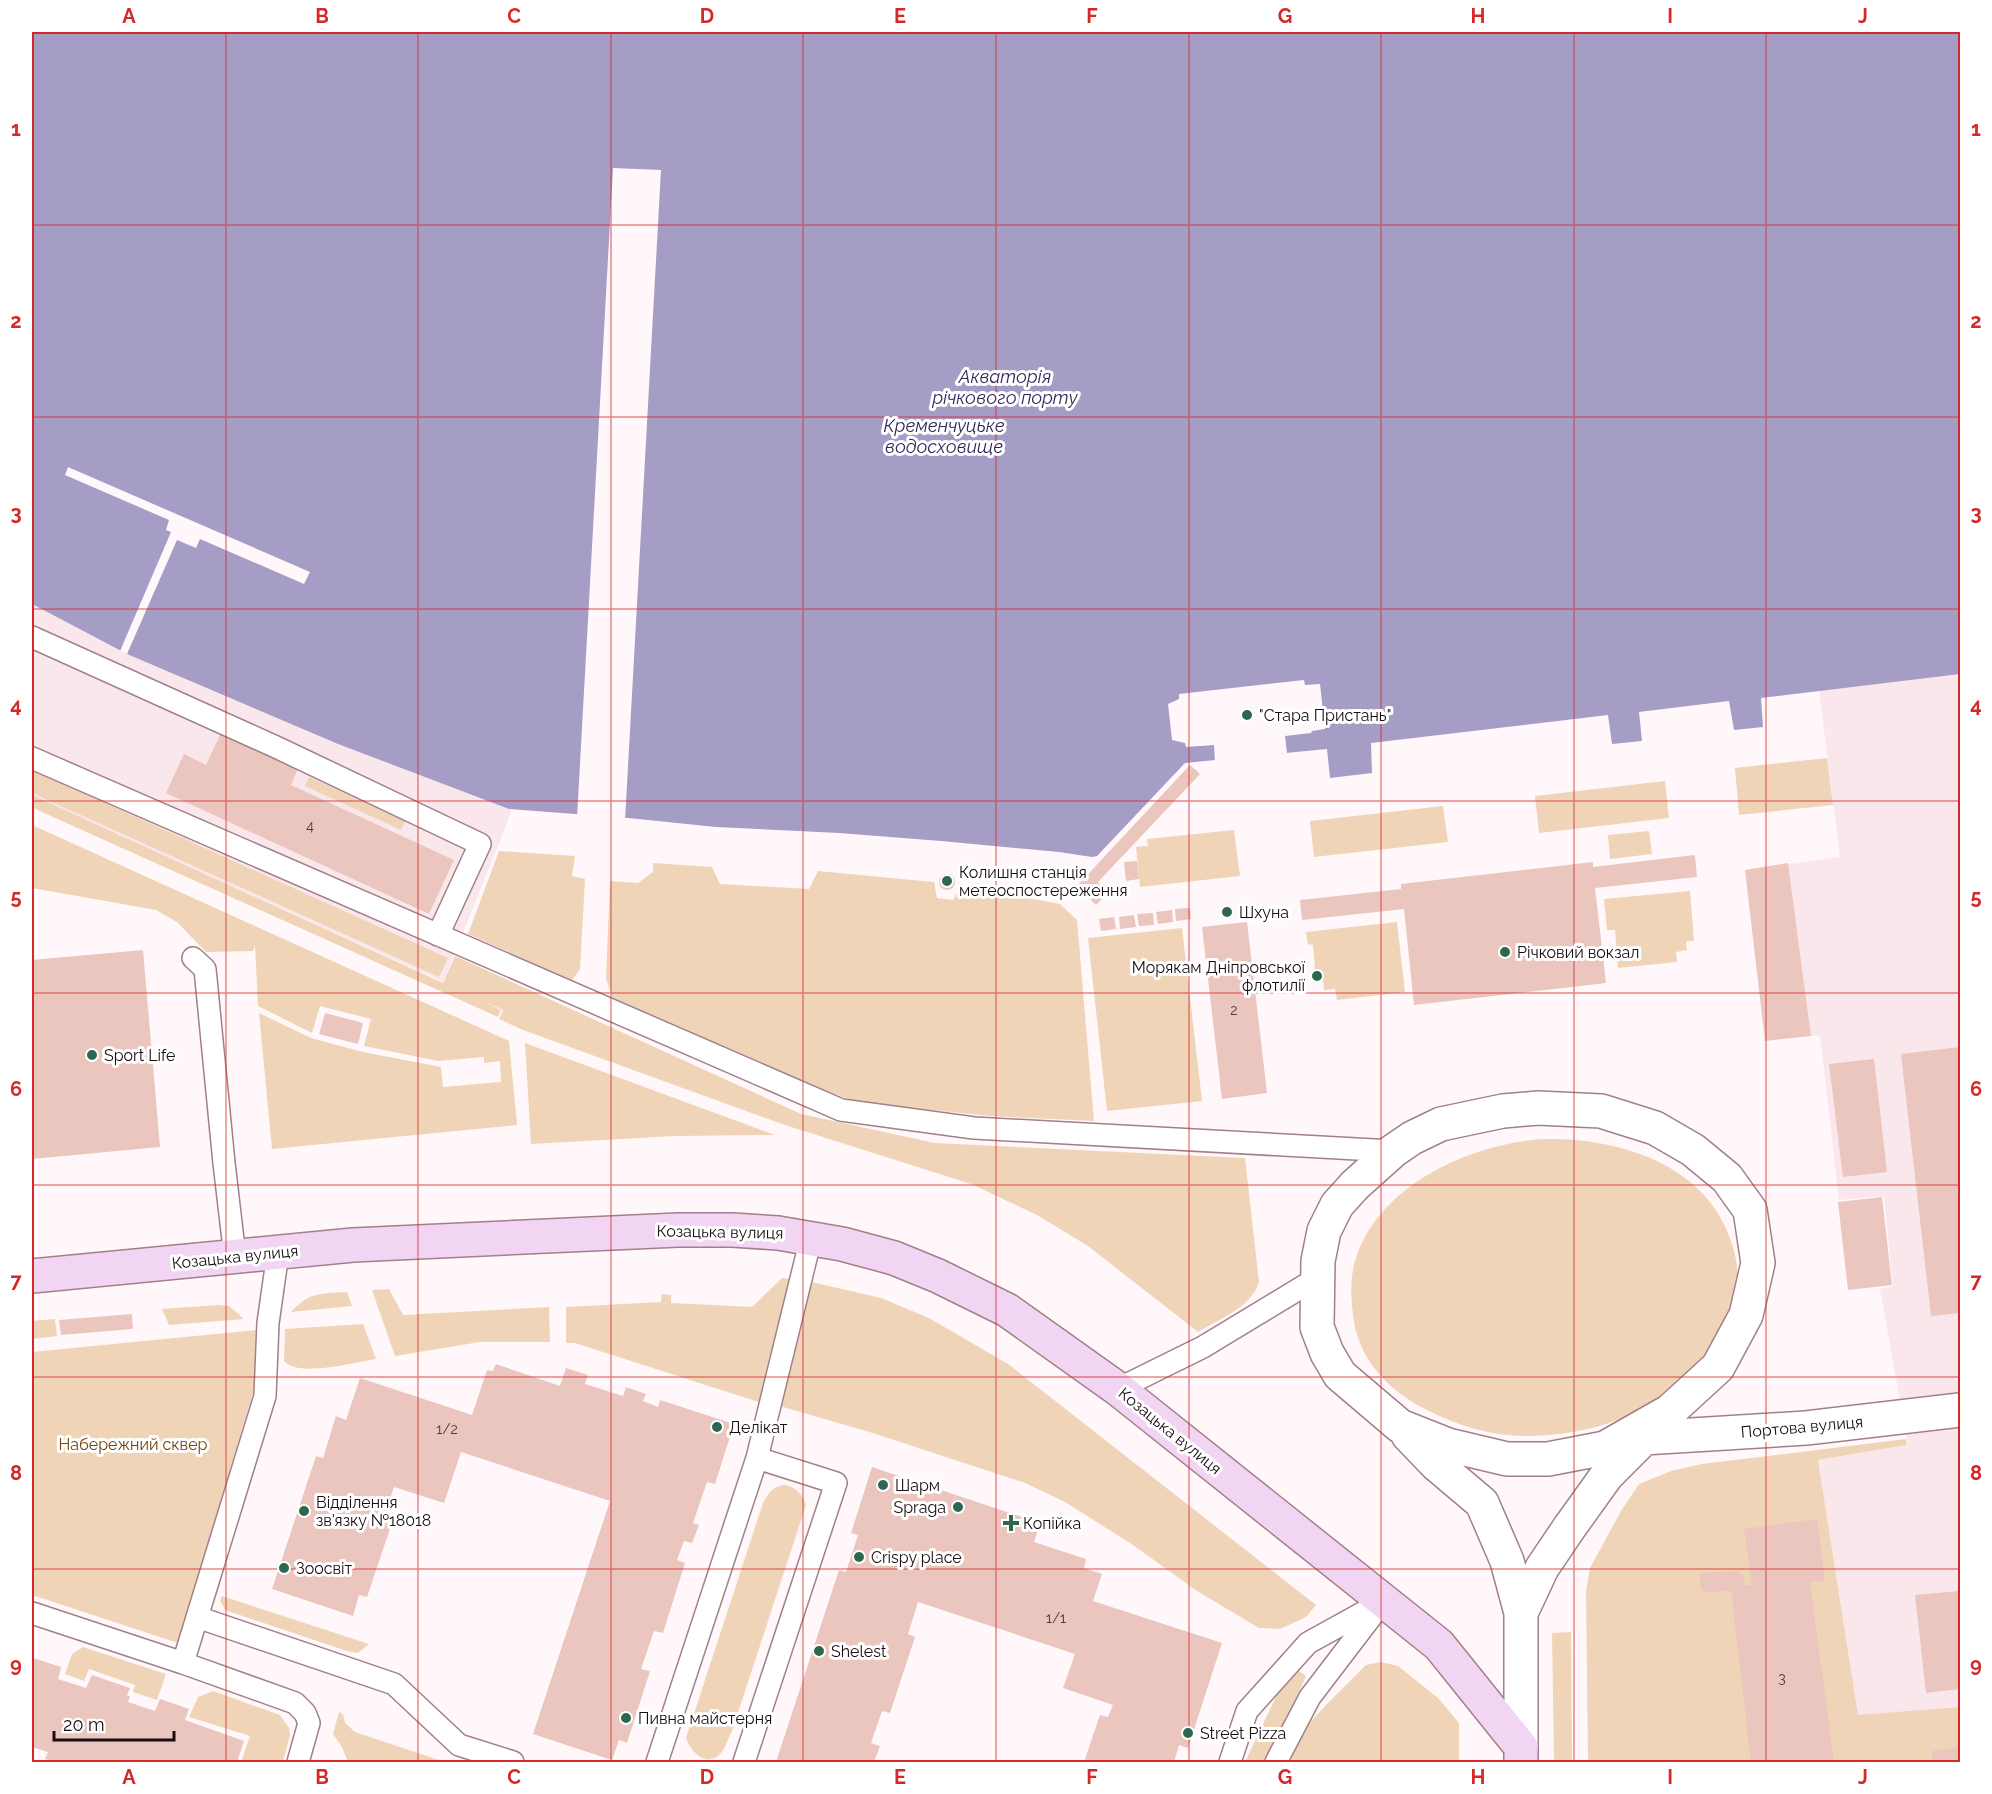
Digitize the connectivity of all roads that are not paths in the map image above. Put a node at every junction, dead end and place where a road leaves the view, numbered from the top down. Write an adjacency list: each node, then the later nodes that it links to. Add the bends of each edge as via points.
1 (32, 637): 3 (lane, via 480,844)
2 (32, 758): 3 (lane)
3 (438, 934): 5 (lane, via 841,1110 974,1128)
4 (193, 958): 8 (lane, via 205,969)
5 (1393, 1151): 10 (street, via 1337,1205 1324,1231); 13 (street, via 1441,1124 1503,1111 1600,1111 1655,1128 1693,1150 1727,1178 1750,1210 1758,1263 1746,1315 1718,1367)
6 (811, 1238): 7 (main road, Козацька вулиця, via 755,1231 678,1230 353,1245); 11 (main road, Козацька вулиця, via 894,1258 997,1305); 16 (lane)
7 (278, 1253): 8 (main road, Козацька вулиця); 20 (lane, via 268,1323 265,1396)
8 (235, 1257): 9 (main road, Козацька вулиця)
9 (32, 1276)
10 (1317, 1278): 11 (lane, via 1203,1347); 14 (street, via 1317,1327 1327,1353 1340,1375)
11 (1118, 1389): 17 (main road, Козацька вулиця)
12 (1960, 1410): 15 (street, Портова вулиця, via 1806,1428)
13 (1670, 1411): 14 (street, via 1605,1448 1548,1459 1507,1460 1448,1445); 15 (street)
14 (1400, 1426): 19 (street, via 1437,1465 1482,1503 1508,1561)
15 (1643, 1438): 19 (street, via 1607,1475 1569,1528 1542,1568)
16 (758, 1458): 25 (lane); 26 (lane, via 836,1483)
17 (1384, 1600): 22 (main road, Козацька вулиця, via 1439,1645); 27 (lane, via 1308,1643 1247,1712); 28 (lane, via 1310,1697)
18 (32, 1613): 21 (lane)
19 (1521, 1613): 22 (street)
20 (197, 1617): 21 (lane); 24 (lane, via 394,1684 459,1745)
21 (183, 1663): 23 (lane, via 295,1703 309,1723)
22 (1521, 1755)
23 (298, 1762)
24 (513, 1762)
25 (657, 1762)
26 (744, 1762)
27 (1230, 1762)
28 (1276, 1762)

